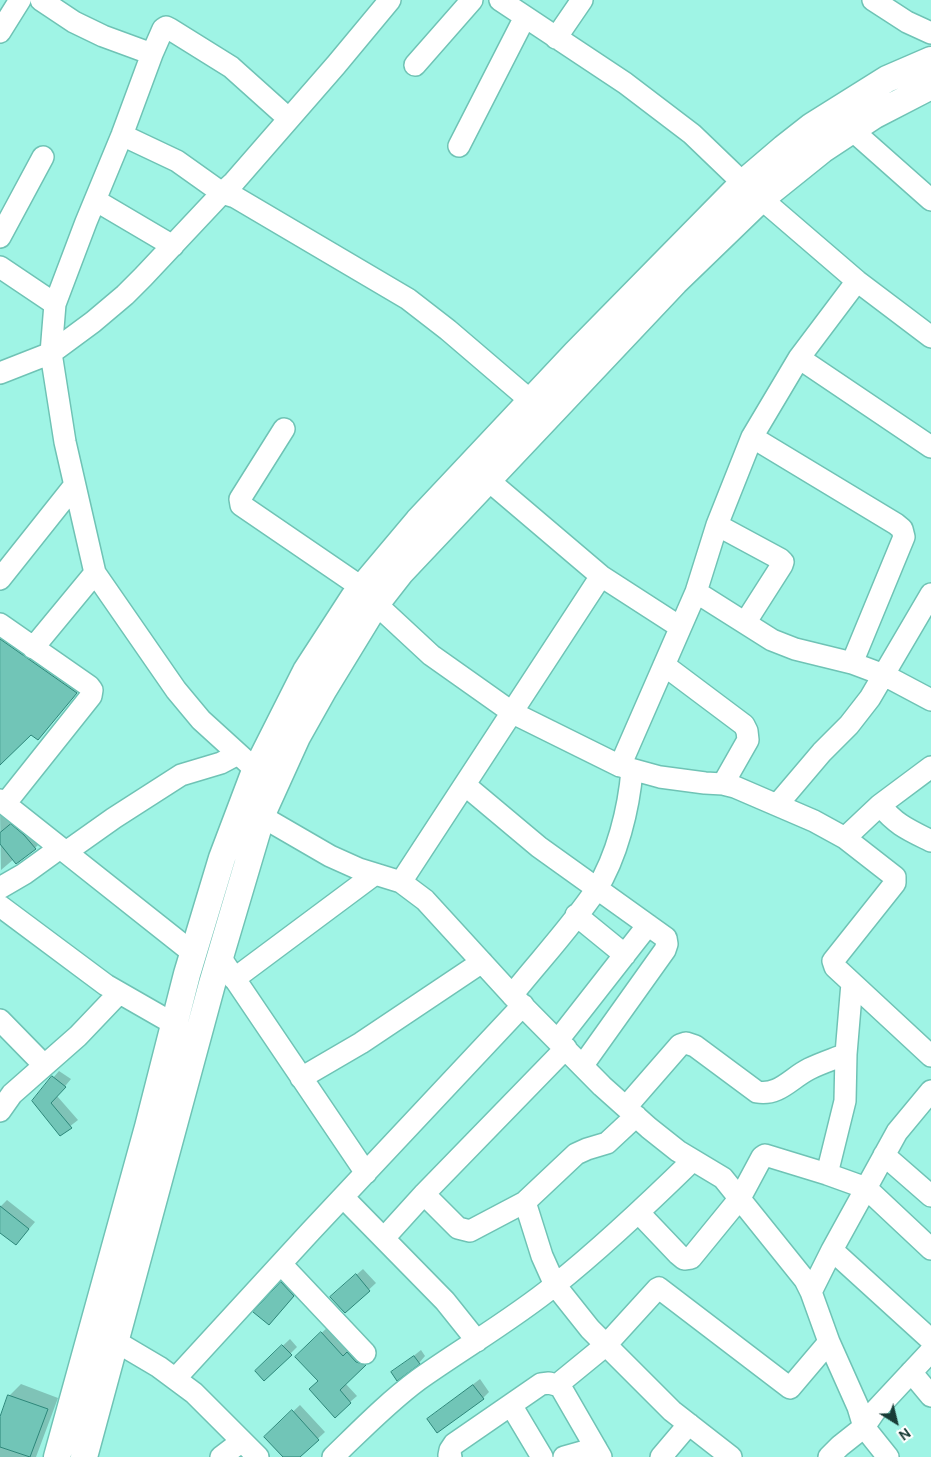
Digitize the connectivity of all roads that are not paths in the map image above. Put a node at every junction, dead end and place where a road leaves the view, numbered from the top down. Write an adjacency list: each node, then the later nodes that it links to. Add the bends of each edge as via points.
1 (20, 0): 9 (street)
2 (40, 0): 12 (street, via 103,36)
3 (390, 0): 16 (street)
4 (472, 0): 14 (street)
5 (500, 0): 8 (street)
6 (582, 0): 11 (street)
7 (873, 0): 10 (street)
8 (525, 17): 11 (street); 19 (street)
9 (0, 32)
10 (931, 33)
11 (556, 38): 21 (street, via 692,134)
12 (152, 54): 16 (street, via 166,27 230,67); 18 (street)
13 (931, 60): 21 (main road, via 887,79 812,126)
14 (415, 65)
15 (931, 86): 17 (main road, via 875,114)
16 (289, 119): 22 (street)
17 (852, 130): 21 (main road); 24 (street)
18 (122, 135): 22 (street, via 177,161); 23 (street)
19 (459, 146)
20 (43, 156): 25 (street)
21 (752, 191): 28 (street); 34 (main road, via 576,353); 38 (main road, via 675,282)
22 (222, 193): 26 (street); 34 (street, via 408,299)
23 (95, 200): 26 (street); 29 (street)
24 (931, 200)
25 (0, 237)
26 (173, 246): 31 (street, via 125,295)
27 (0, 267): 29 (street)
28 (857, 281): 30 (street); 32 (street)
29 (55, 304): 31 (street)
30 (931, 337)
31 (52, 353): 33 (street); 39 (street)
32 (799, 358): 36 (street); 37 (street)
33 (0, 373)
34 (531, 401): 46 (main road, via 418,521)
35 (284, 429): 46 (street, via 240,499 240,505)
36 (752, 437): 40 (street); 51 (street, via 902,529 904,537)
37 (931, 446)
38 (488, 480): 42 (street); 46 (main road, via 401,572)
39 (74, 486): 41 (street); 43 (street)
40 (717, 524): 44 (street); 47 (street, via 783,562)
41 (95, 573): 50 (street); 56 (street, via 176,690 201,720)
42 (601, 576): 49 (street); 55 (street)
43 (0, 578)
44 (696, 592): 47 (street); 49 (street)
45 (931, 594): 53 (street)
46 (369, 595): 55 (street, via 431,655); 56 (main road, via 306,671); 64 (main road)
47 (746, 623): 51 (street, via 772,640 795,649)
48 (0, 624): 50 (street)
49 (680, 627): 52 (street)
50 (33, 648): 61 (street, via 89,686 91,696)
51 (852, 664): 53 (street)
52 (664, 665): 58 (street); 59 (street, via 744,724 748,740)
53 (884, 675): 54 (street); 62 (street, via 849,725)
54 (928, 693)
55 (513, 713): 58 (street); 60 (street)
56 (247, 762): 67 (street, via 221,763 181,775); 75 (main road)
57 (931, 766): 63 (street)
58 (626, 768): 59 (street, via 660,777); 71 (street, via 631,789 616,847)
59 (723, 784): 62 (street)
60 (465, 785): 69 (street); 71 (street, via 539,847)
61 (2, 802): 67 (street)
62 (777, 805): 65 (street)
63 (880, 805): 65 (street); 66 (street, via 897,824)
64 (261, 816): 68 (street, via 330,856); 77 (main road)
65 (844, 838): 80 (street, via 896,880 832,961)
66 (931, 841)
67 (63, 850): 70 (street); 75 (street)
68 (375, 874): 69 (street); 79 (street)
69 (401, 882): 78 (street, via 425,900)
70 (0, 888)
71 (596, 889): 73 (street); 74 (street)
72 (0, 906): 81 (street)
73 (576, 915): 76 (street); 82 (street)
74 (648, 925): 76 (street); 89 (street, via 666,938 668,944)
75 (194, 953): 84 (main road)
76 (625, 955): 85 (street)
77 (220, 957): 79 (street); 113 (main road)
78 (482, 962): 82 (street); 90 (street, via 361,1043)
79 (234, 979): 90 (street)
80 (852, 983): 86 (street); 87 (street)
81 (119, 993): 84 (street); 88 (street, via 78,1036)
82 (517, 1000): 85 (street); 97 (street)
83 (0, 1020): 88 (street)
84 (174, 1024): 128 (main road)
85 (562, 1044): 89 (street); 100 (street)
86 (846, 1054): 94 (street, via 809,1069 767,1094 757,1092 695,1046 686,1043 680,1045); 98 (street, via 845,1101)
87 (931, 1056)
88 (44, 1065): 91 (street)
89 (583, 1065): 94 (street)
90 (301, 1078): 97 (street)
91 (6, 1087): 93 (street)
92 (931, 1091): 95 (street, via 897,1132)
93 (0, 1111)
94 (631, 1112): 96 (street); 104 (street, via 607,1143 576,1154)
95 (884, 1155): 99 (street); 101 (street)
96 (693, 1160): 103 (street, via 723,1178); 105 (street)
97 (366, 1173): 102 (street)
98 (826, 1174): 99 (street); 103 (street, via 765,1155)
99 (866, 1188): 107 (street); 108 (street)
100 (424, 1194): 104 (street, via 458,1228 470,1232); 106 (street)
101 (931, 1196)
102 (343, 1197): 106 (street); 109 (street)
103 (740, 1198): 105 (street, via 691,1258 678,1254); 111 (street)
104 (525, 1202): 110 (street)
105 (639, 1212): 110 (street)
106 (385, 1237): 114 (street, via 445,1301)
107 (931, 1249)
108 (832, 1250): 111 (street); 112 (street)
109 (281, 1264): 118 (street); 120 (street)
110 (555, 1285): 114 (street); 116 (street)
111 (811, 1292): 115 (street)
112 (931, 1340)
113 (115, 1341): 120 (street); 129 (main road)
114 (477, 1341): 132 (street, via 417,1381)
115 (829, 1342): 116 (street, via 793,1386 787,1387 659,1288); 125 (street)
116 (606, 1345): 121 (street); 124 (street)
117 (931, 1351): 119 (street)
118 (365, 1353)
119 (911, 1372): 122 (street); 125 (street)
120 (175, 1379): 126 (street)
121 (560, 1386): 123 (street, via 542,1384); 127 (street)
122 (931, 1396)
123 (511, 1405): 133 (street, via 454,1444 450,1450); 134 (street)
124 (689, 1424): 136 (street); 137 (street)
125 (864, 1427): 138 (street); 139 (street)
126 (242, 1441): 130 (street); 131 (street)
127 (598, 1453): 135 (street)
128 (57, 1457)
129 (84, 1457)
130 (221, 1457)
131 (258, 1457)
132 (333, 1457)
133 (451, 1457)
134 (542, 1457)
135 (564, 1457)
136 (661, 1457)
137 (731, 1457)
138 (829, 1457)
139 (888, 1457)

